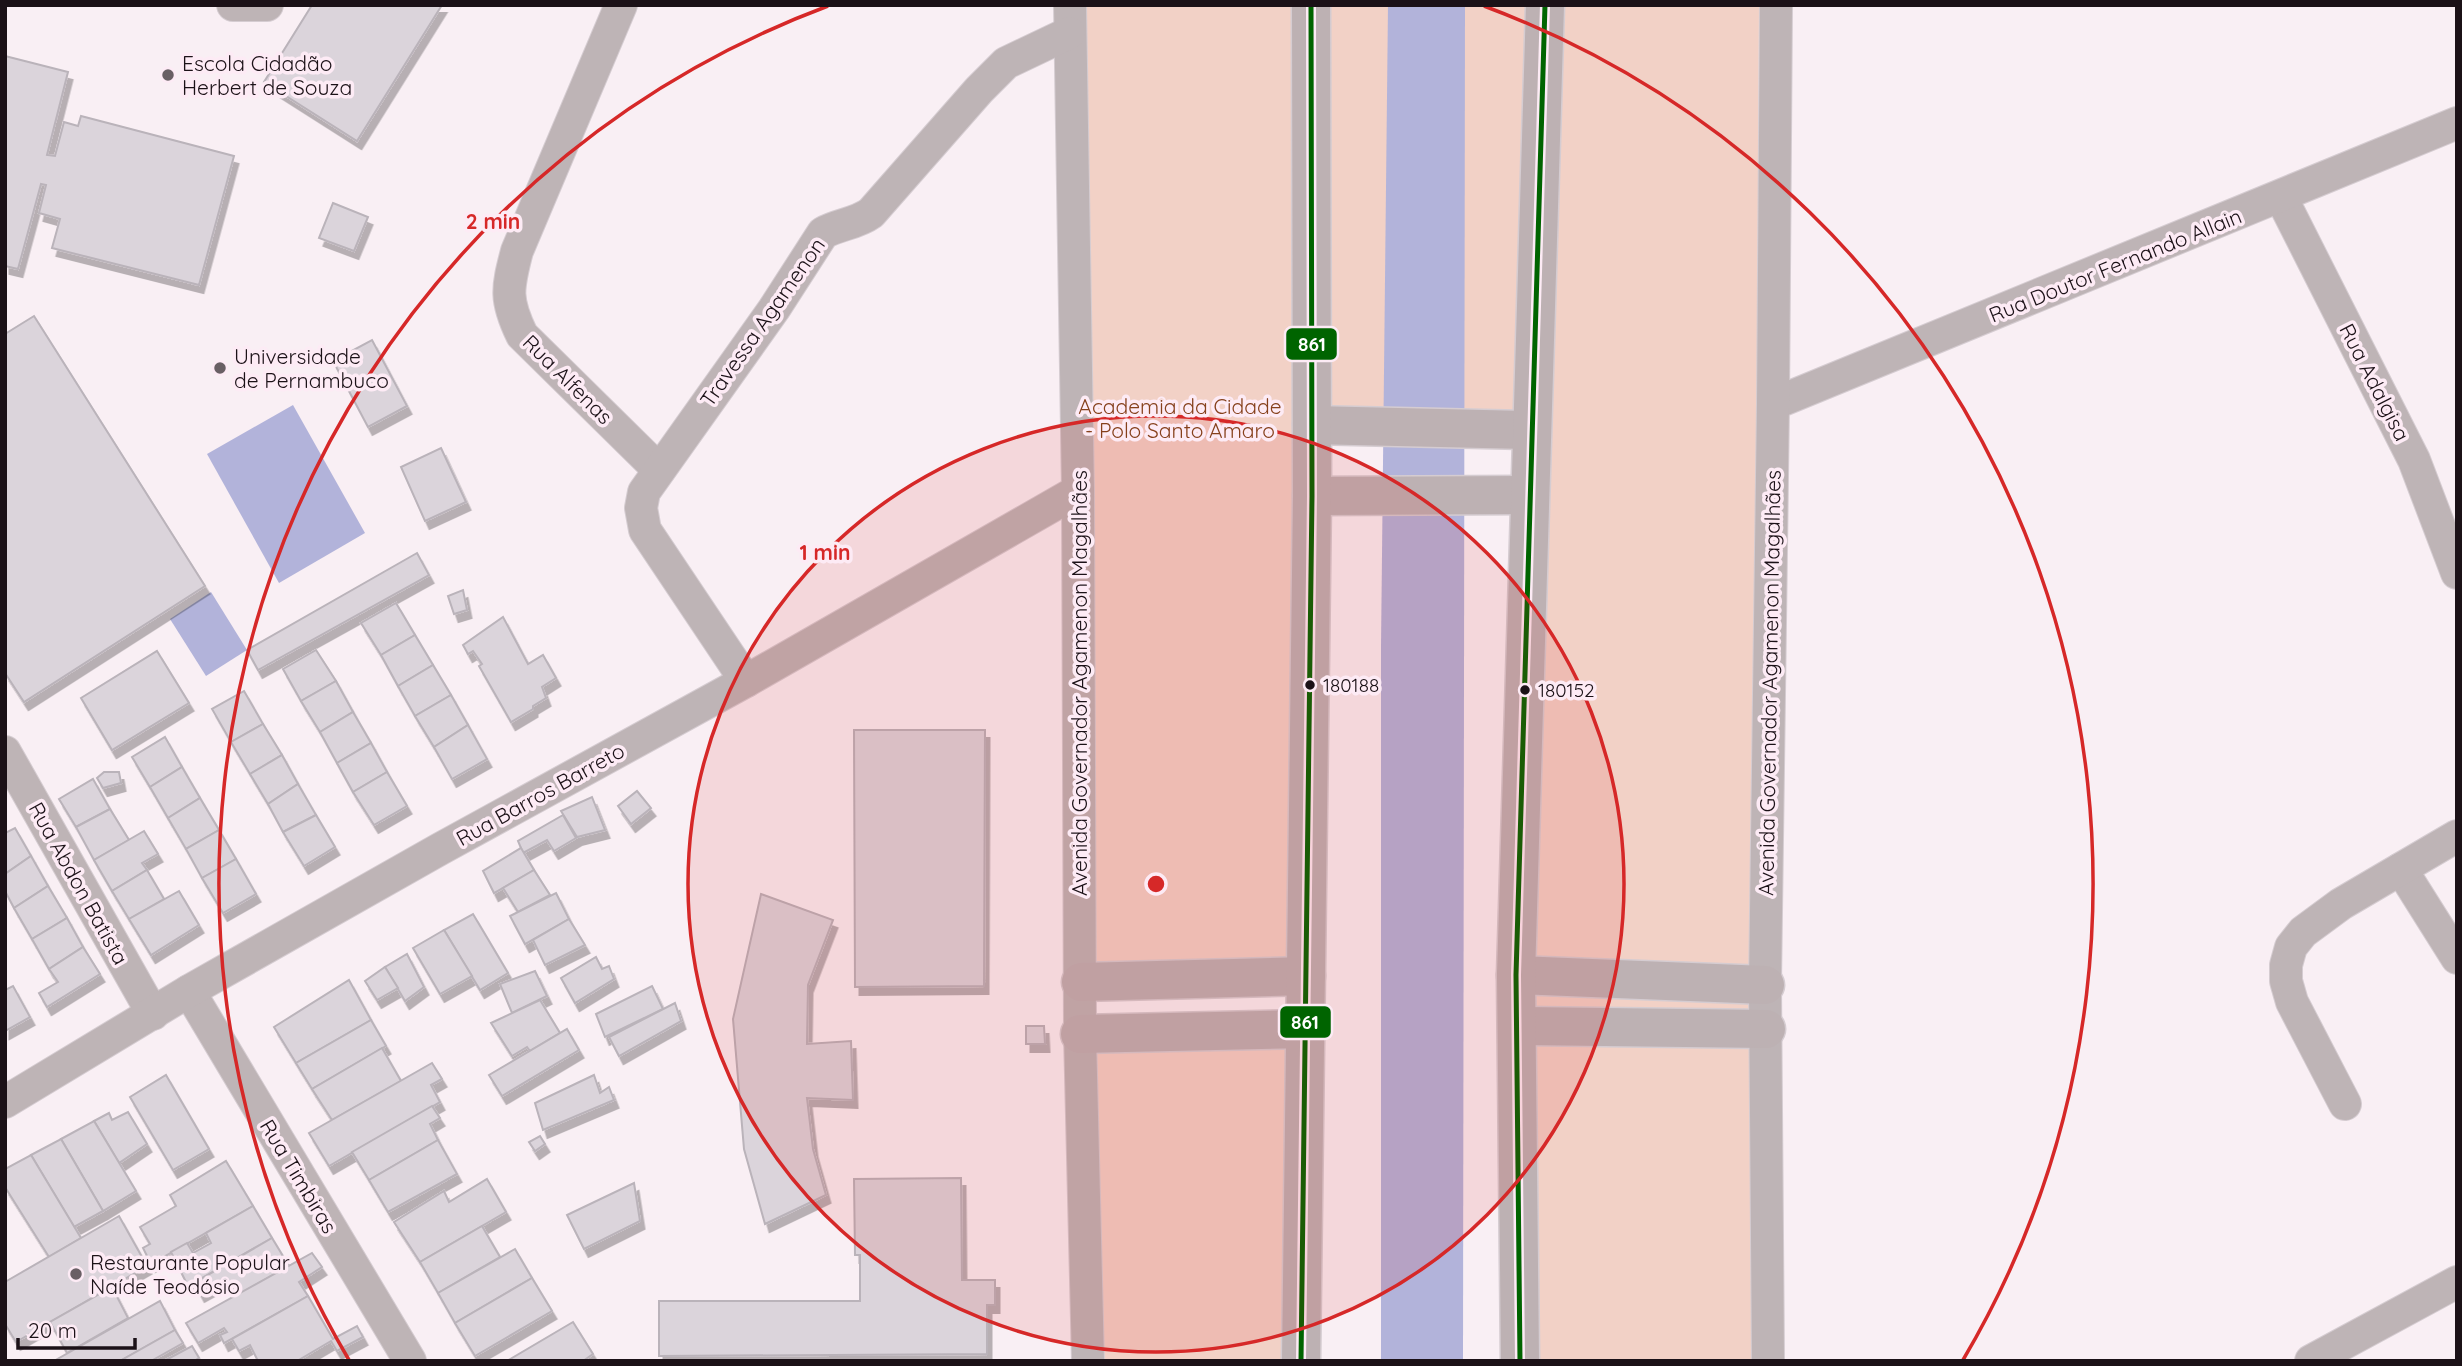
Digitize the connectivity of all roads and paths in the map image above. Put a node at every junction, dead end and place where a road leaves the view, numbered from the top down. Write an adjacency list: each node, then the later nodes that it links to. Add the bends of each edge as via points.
1 (233, 5): 2 (street)
2 (267, 5)
3 (621, 5): 13 (street, Rua Alfenas, via 517,251 508,285 510,311 522,335)
4 (1311, 5): 11 (highway)
5 (1545, 5): 12 (highway)
6 (1776, 5): 10 (street, Avenida Governador Agamenon Magalhães)
7 (1069, 19): 13 (street, Travessa Agamenon, via 1006,62 870,213 823,233); 14 (street, Avenida Governador Agamenon Magalhães)
8 (2457, 123): 9 (street, Rua Doutor Fernando Allain)
9 (2281, 197): 10 (street, Rua Doutor Fernando Allain); 17 (street, Rua Adalgisa, via 2414,460)
10 (1773, 404): 26 (street, Avenida Governador Agamenon Magalhães)
11 (1312, 425): 12 (highway); 16 (highway)
12 (1517, 429): 15 (highway)
13 (659, 470): 18 (street, via 644,492 645,530)
14 (1078, 491): 18 (street, Rua Barros Barreto); 25 (street, Avenida Governador Agamenon Magalhães)
15 (1514, 495): 16 (highway); 23 (highway)
16 (1312, 496): 24 (highway)
17 (2457, 573)
18 (746, 681): 27 (street, Rua Barros Barreto)
19 (5, 752): 28 (street, Rua Abdon Batista)
20 (2457, 836): 21 (street)
21 (2401, 869): 22 (street); 34 (street, via 2340,904 2303,932 2291,947 2286,965 2292,1002)
22 (2457, 958)
23 (1516, 975): 26 (highway); 29 (highway)
24 (1307, 976): 25 (highway); 30 (highway)
25 (1081, 982): 32 (street, Avenida Governador Agamenon Magalhães)
26 (1765, 985): 31 (street, Avenida Governador Agamenon Magalhães)
27 (189, 991): 28 (street, Rua Barros Barreto); 36 (street, Rua Timbiras)
28 (153, 1014): 33 (street, Rua Barros Barreto)
29 (1517, 1026): 31 (highway); 39 (highway)
30 (1307, 1029): 32 (highway); 38 (highway)
31 (1766, 1029): 40 (street, Avenida Governador Agamenon Magalhães)
32 (1080, 1034): 37 (street, Avenida Governador Agamenon Magalhães)
33 (5, 1102)
34 (2345, 1104)
35 (2457, 1282): 41 (street)
36 (410, 1361)
37 (1088, 1361)
38 (1301, 1361)
39 (1520, 1361)
40 (1769, 1361)
41 (2311, 1361)

